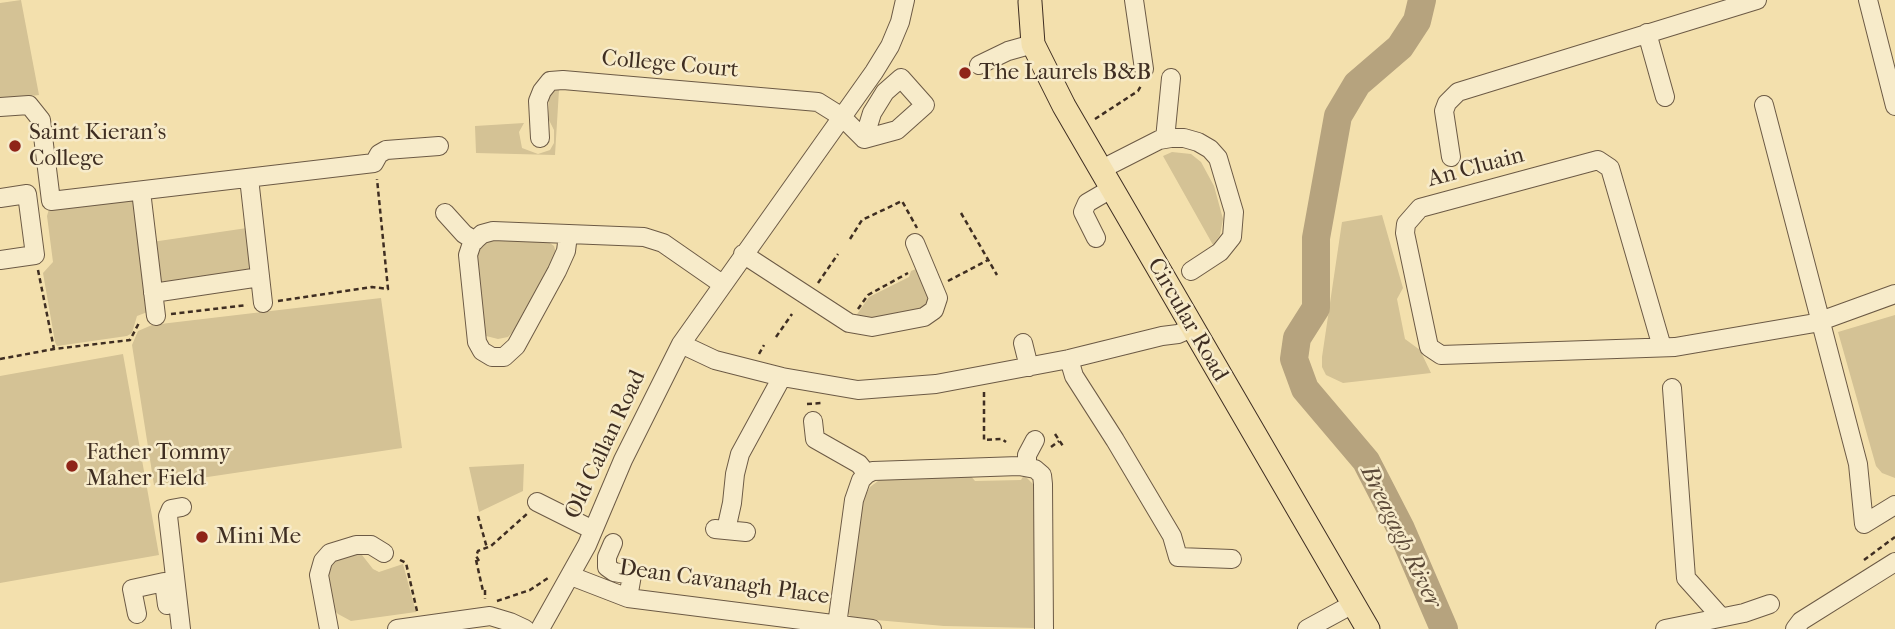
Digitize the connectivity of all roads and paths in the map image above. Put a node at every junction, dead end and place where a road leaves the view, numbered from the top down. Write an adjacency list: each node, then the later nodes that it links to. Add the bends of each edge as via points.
1 (905, 0): 15 (street, Old Callan Road, via 890,46)
2 (1134, 0): 9 (street)
3 (1757, 0): 6 (street)
4 (1868, 0): 13 (street)
5 (1025, 1): 7 (main road, Circular Road)
6 (1647, 33): 11 (street); 21 (street, via 1458,92 1444,111)
7 (1034, 44): 8 (street); 16 (main road, Circular Road)
8 (979, 65)
9 (1144, 69): 16 (path, via 1138,91)
10 (1171, 78): 19 (street)
11 (1665, 97)
12 (1764, 105): 53 (street)
13 (1895, 106)
14 (0, 107): 27 (street, via 29,105 41,120)
15 (842, 117): 17 (street, College Court, via 818,102 550,81 538,101); 18 (street); 36 (street, Old Callan Road)
16 (1077, 130): 24 (main road, Circular Road)
17 (540, 138)
18 (864, 139)
19 (1165, 139): 24 (street); 41 (street, via 1184,138 1210,149 1218,158 1234,212 1235,225 1227,246)
20 (439, 146): 22 (street, via 386,150)
21 (1451, 158)
22 (374, 163): 23 (street); 47 (path)
23 (248, 178): 25 (street); 44 (street)
24 (1106, 180): 32 (street, via 1083,212); 55 (main road, Circular Road)
25 (141, 191): 27 (street); 48 (street)
26 (0, 198): 28 (street, via 27,194)
27 (51, 201): 28 (street)
28 (29, 205): 38 (street)
29 (445, 213): 34 (street)
30 (961, 213): 40 (path)
31 (568, 235): 34 (street, via 493,231); 34 (street, via 557,271 504,358 492,357 477,342 468,255); 45 (street, via 644,237 663,243)
32 (1096, 238)
33 (850, 239): 35 (path, via 862,220 902,201)
34 (475, 241)
35 (917, 242): 54 (path, via 907,275 867,295); 54 (street, via 940,310 872,327)
36 (743, 254): 45 (street, Old Callan Road); 54 (street)
37 (838, 254): 46 (path)
38 (35, 255): 39 (street); 60 (path)
39 (0, 260)
40 (988, 260): 42 (path); 43 (path)
41 (1191, 271)
42 (958, 275)
43 (997, 275)
44 (260, 276): 48 (street); 50 (street)
45 (722, 284): 58 (street, Old Callan Road)
46 (815, 288)
47 (387, 289)
48 (153, 293): 52 (street)
49 (1895, 294): 53 (street, An Cluain)
50 (263, 303)
51 (792, 314): 56 (path)
52 (156, 316): 60 (path, via 139,321 130,340)
53 (1821, 321): 59 (street, An Cluain); 76 (street, via 1858,464 1864,524)
54 (849, 323)
55 (1192, 328): 62 (street); 96 (main road, Circular Road)
56 (776, 337)
57 (1023, 343): 63 (street)
58 (681, 344): 64 (street, via 715,360); 80 (street, Old Callan Road)
59 (1662, 347): 59 (street, An Cluain, via 1441,355 1429,347 1406,224 1420,208 1598,160 1609,168)
60 (54, 349): 61 (path)
61 (0, 359)
62 (1069, 359): 63 (street); 87 (street, via 1074,376 1172,536 1178,556)
63 (1029, 367): 64 (street, via 936,384 859,390)
64 (782, 377): 81 (street, via 740,454 732,503 721,529)
65 (1672, 388): 100 (street, via 1686,578)
66 (984, 391): 71 (path, via 984,440)
67 (821, 393): 68 (path)
68 (817, 416): 75 (street, via 815,439 859,464)
69 (1055, 434): 70 (path)
70 (1059, 440): 72 (path); 73 (path)
71 (1006, 442)
72 (1042, 444): 74 (street, via 1027,455)
73 (1063, 446)
74 (1027, 467): 75 (street); 109 (street, via 1042,475 1043,484)
75 (867, 474): 101 (street, via 854,500)
76 (1895, 505)
77 (182, 507): 103 (street, via 171,509 168,516)
78 (533, 507): 80 (street); 84 (path)
79 (478, 516): 84 (path)
80 (593, 530): 92 (street, Old Callan Road)
81 (746, 532)
82 (1895, 537): 91 (path)
83 (613, 543): 93 (street, via 607,567 632,575)
84 (487, 548): 86 (path)
85 (384, 553): 104 (street, via 371,545 356,545 330,553 323,561 318,575)
86 (476, 556): 88 (path); 95 (path)
87 (1232, 559)
88 (479, 561)
89 (1895, 562): 113 (street)
90 (406, 563): 99 (path)
91 (1856, 566)
92 (563, 575): 93 (street, Dean Cavanagh Place); 94 (path); 107 (street, Old Callan Road)
93 (628, 598): 101 (street, Dean Cavanagh Place)
94 (497, 601)
95 (486, 604)
96 (1353, 604): 110 (street); 111 (main road, Circular Road)
97 (1770, 604): 100 (street)
98 (137, 614): 102 (street, via 132,589 164,582)
99 (418, 615)
100 (1721, 617): 112 (street)
101 (837, 625): 108 (street, Dean Cavanagh Place)
102 (170, 629)
103 (181, 629)
104 (329, 629)
105 (397, 629): 106 (street, via 490,616)
106 (525, 629)
107 (540, 629)
108 (872, 629)
109 (1044, 629)
110 (1307, 629)
111 (1368, 629)
112 (1665, 629)
113 (1795, 629)

